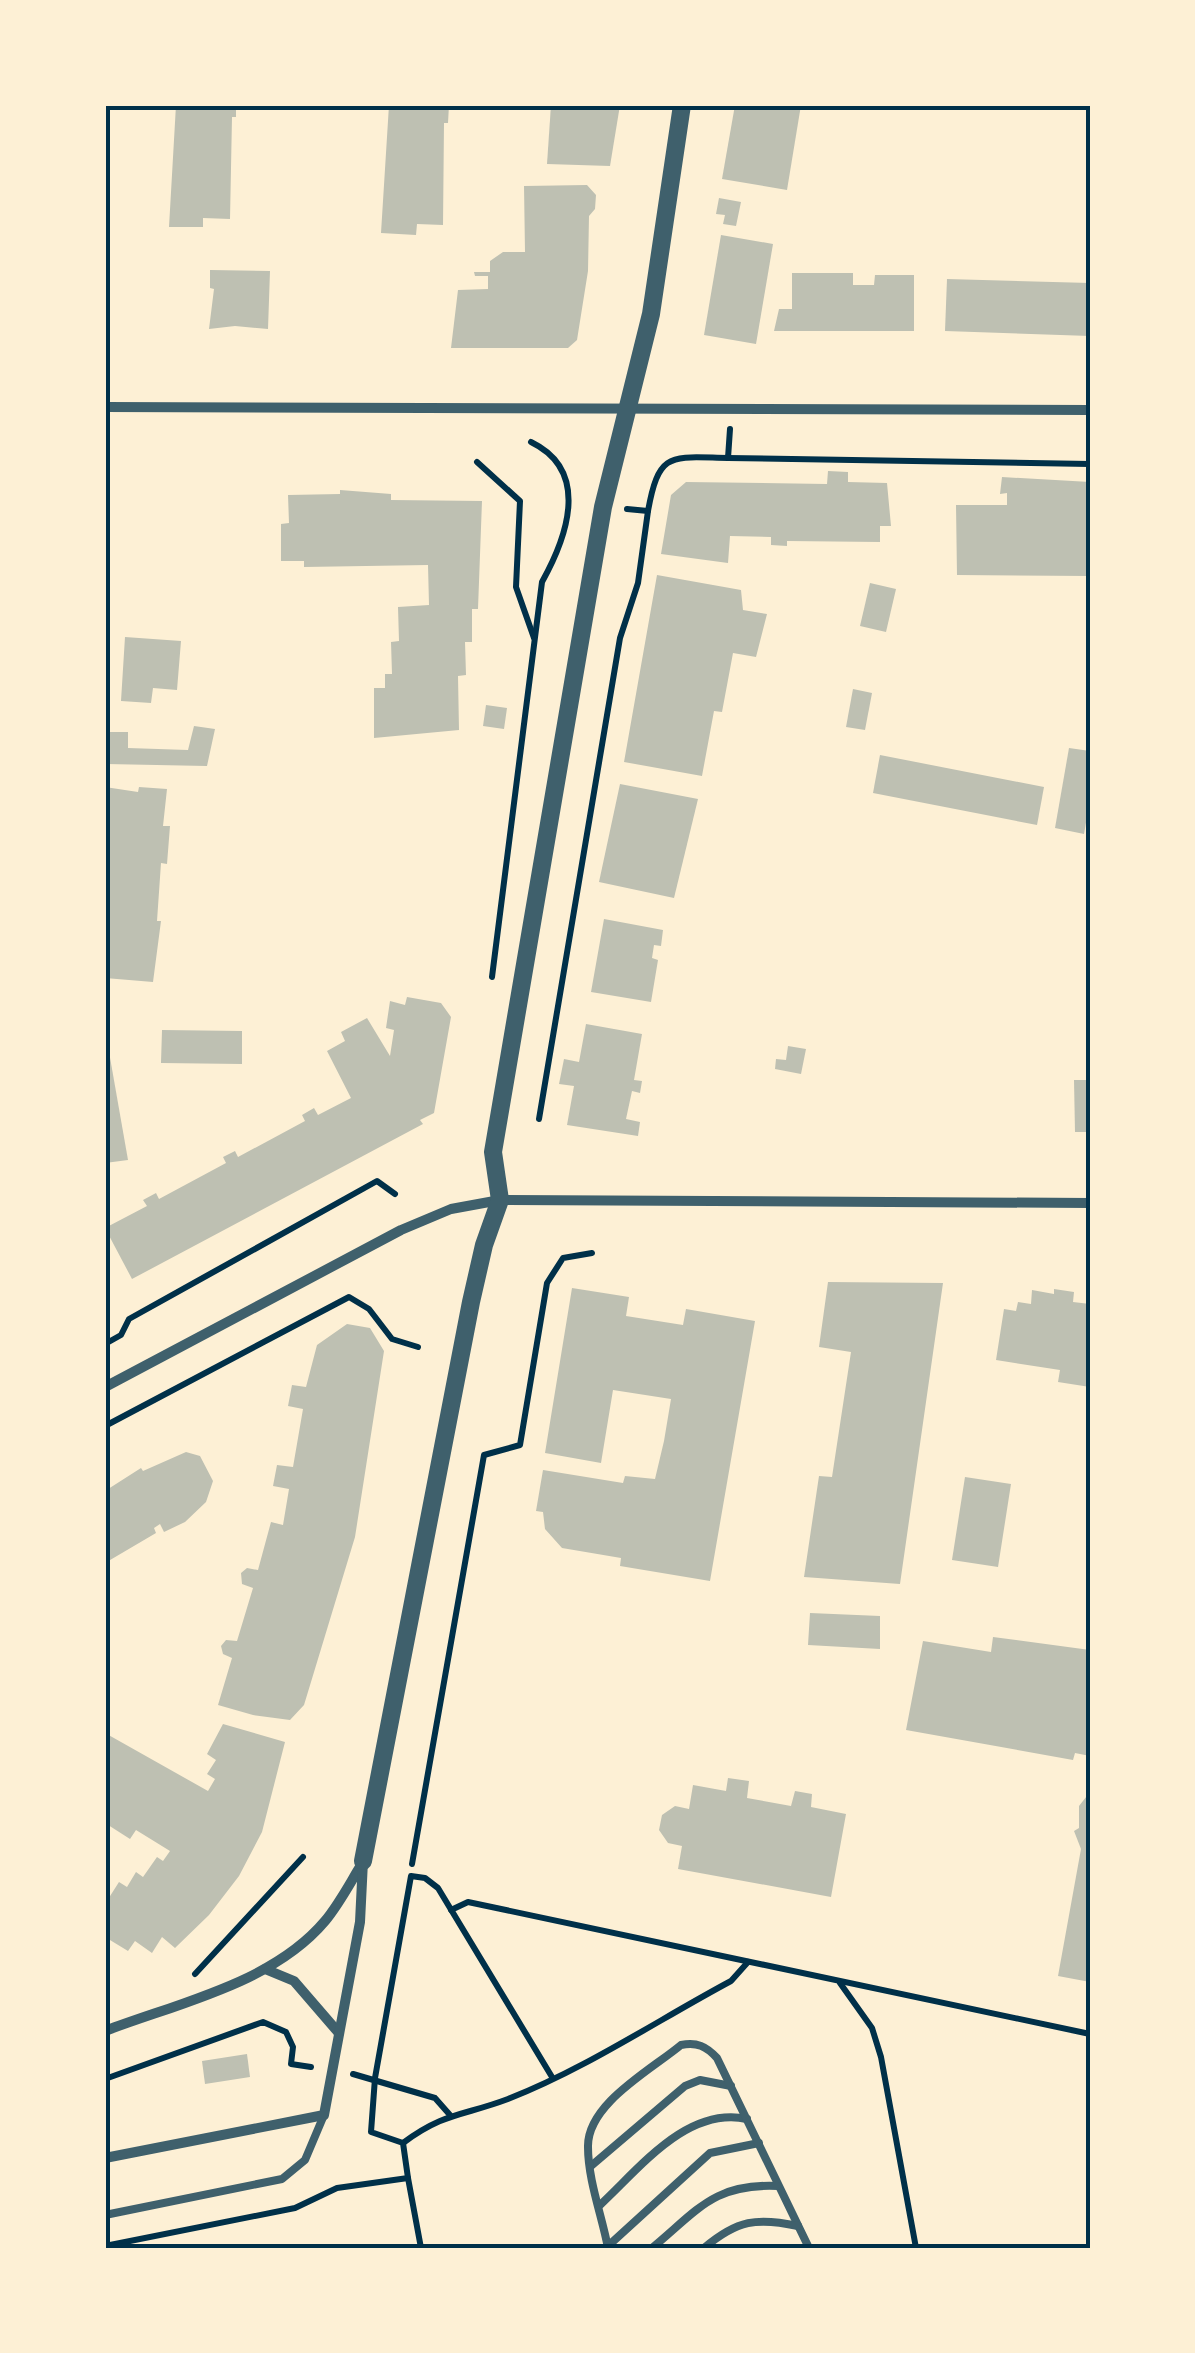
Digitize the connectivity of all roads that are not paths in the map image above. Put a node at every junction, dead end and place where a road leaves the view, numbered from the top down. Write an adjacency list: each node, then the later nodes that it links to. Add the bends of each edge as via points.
1 (682, 105): 3 (street, via 652,314)
2 (105, 408): 3 (street)
3 (630, 409): 4 (street); 5 (street, via 604,507 498,1111 493,1152)
4 (1090, 410)
5 (500, 1200): 6 (street); 7 (street, via 451,1209 401,1230); 8 (street, via 464,1338)
6 (1090, 1202)
7 (105, 1387)
8 (363, 1861): 9 (street, via 326,1920); 11 (street, via 360,1922)
9 (266, 1969): 10 (street); 11 (street, via 294,1982)
10 (105, 2030)
11 (338, 2032): 13 (street)
12 (731, 2086): 14 (lane); 17 (lane, via 700,2080 685,2086); 17 (lane, via 709,2049 680,2046 606,2107 592,2126)
13 (324, 2115): 16 (street); 20 (lane, via 305,2160 282,2179)
14 (747, 2119): 15 (lane); 19 (lane, via 695,2124)
15 (759, 2143): 18 (lane); 22 (lane, via 710,2152)
16 (105, 2158)
17 (591, 2166): 19 (lane)
18 (778, 2186): 21 (lane); 23 (lane, via 745,2184 718,2193)
19 (600, 2205): 22 (lane)
20 (105, 2215)
21 (798, 2226): 24 (lane, via 748,2220); 25 (lane)
22 (608, 2247)
23 (652, 2248)
24 (704, 2248)
25 (809, 2248)

